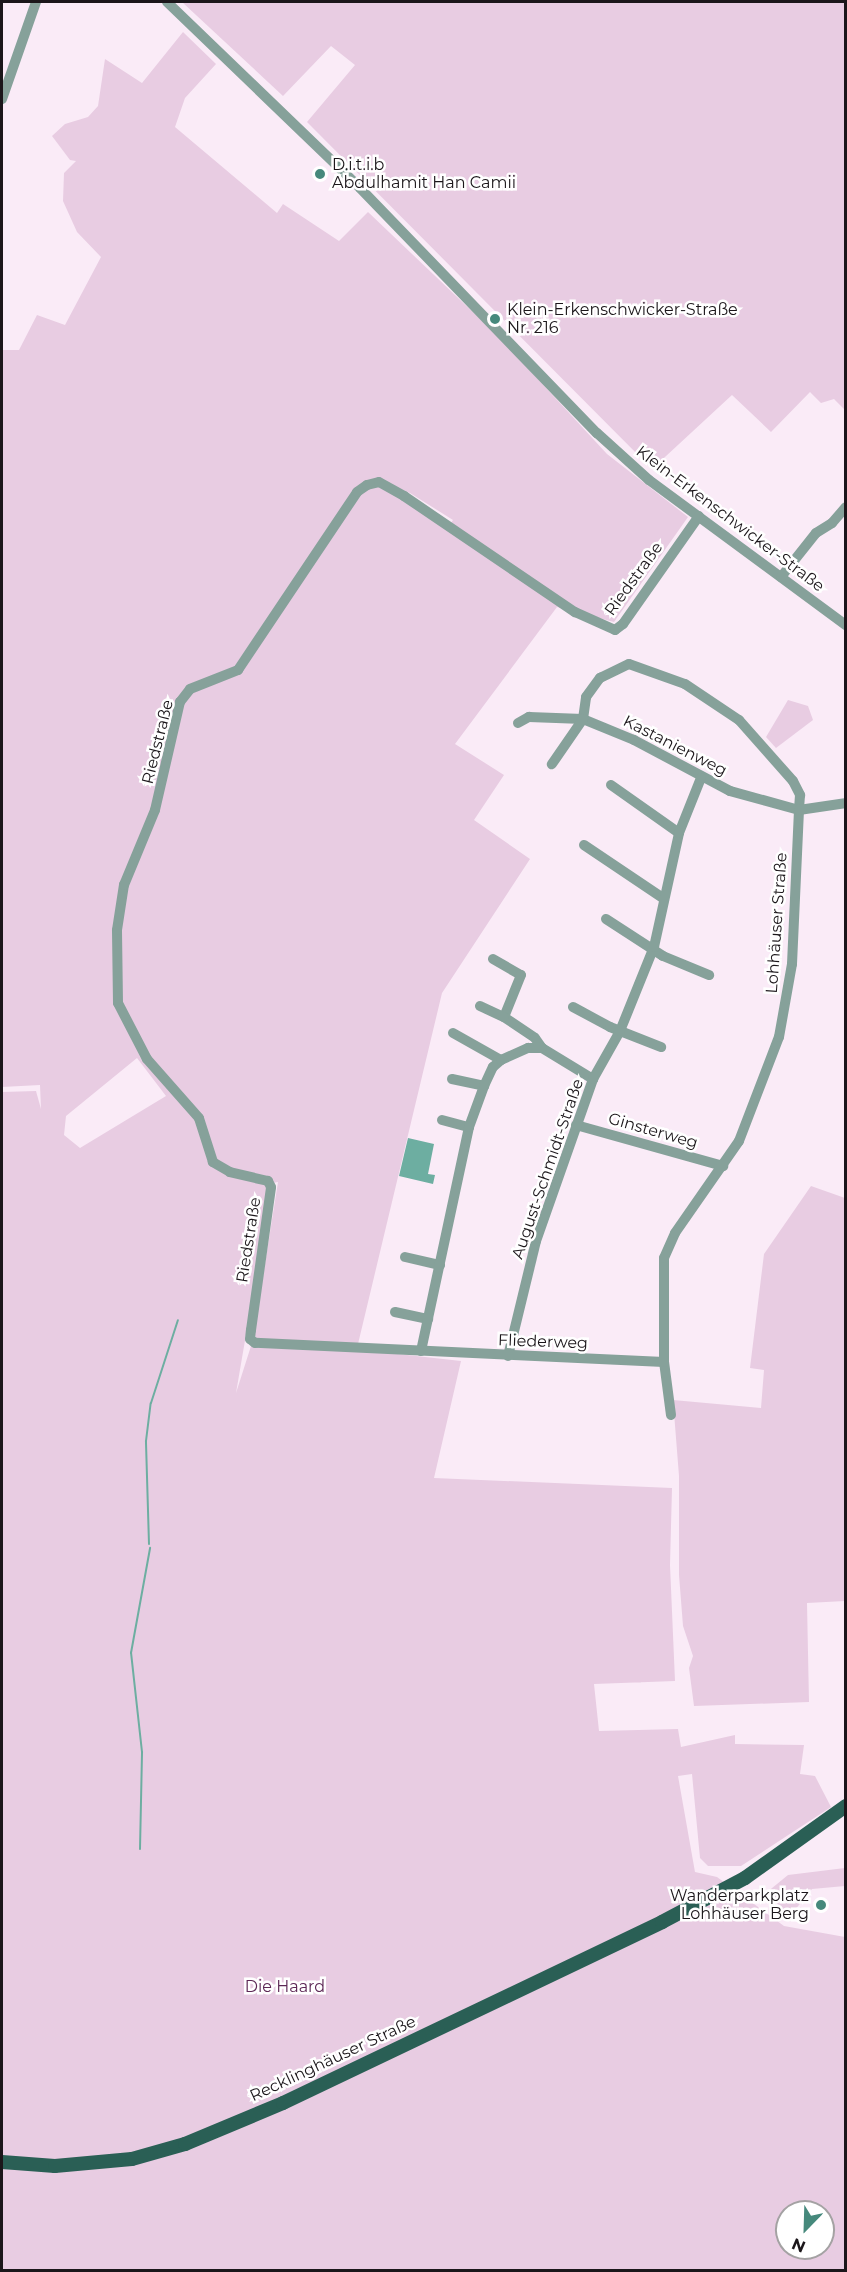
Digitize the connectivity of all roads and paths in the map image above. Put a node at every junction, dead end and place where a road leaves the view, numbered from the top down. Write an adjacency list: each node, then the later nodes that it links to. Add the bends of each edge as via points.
1 (36, 2): 3 (street)
2 (167, 2): 5 (street, Klein-Erkenschwicker-Straße, via 360,188 597,433 649,480)
3 (2, 99)
4 (846, 507): 6 (street, via 816,533)
5 (699, 516): 6 (street, Klein-Erkenschwicker-Straße); 41 (street, Riedstraße, via 615,630 575,612 404,496 379,482 371,483 357,492 238,670 190,689 180,702 155,810 124,885 117,930 117,994 124,1018 147,1059 199,1118 213,1162 230,1172 268,1181 272,1186)
6 (781, 577): 7 (street, Klein-Erkenschwicker-Straße)
7 (846, 625)
8 (583, 719): 9 (street, Kastanienweg, via 529,717); 10 (street); 11 (street, Kastanienweg, via 634,740); 14 (street, via 586,697 600,678 629,664 676,680 713,701 765,746 800,795)
9 (518, 723)
10 (552, 764)
11 (701, 778): 14 (street, Kastanienweg); 15 (street, August-Schmidt-Straße)
12 (611, 785): 15 (street)
13 (846, 803): 14 (street)
14 (799, 810): 36 (street, Lohhäuser Straße, via 792,964 782,1023 752,1113)
15 (679, 833): 17 (street, August-Schmidt-Straße)
16 (585, 844): 17 (street)
17 (663, 898): 19 (street, August-Schmidt-Straße)
18 (606, 919): 19 (street)
19 (654, 947): 21 (street, via 663,956); 25 (street, August-Schmidt-Straße)
20 (493, 959): 24 (street, via 521,975)
21 (709, 975)
22 (480, 1006): 24 (street)
23 (573, 1007): 25 (street)
24 (504, 1017): 28 (street, via 535,1038)
25 (620, 1031): 27 (street); 31 (street, August-Schmidt-Straße)
26 (453, 1033): 29 (street)
27 (661, 1047)
28 (542, 1048): 29 (street, via 528,1048); 31 (street)
29 (501, 1060): 32 (street)
30 (452, 1079): 32 (street)
31 (593, 1079): 34 (street, August-Schmidt-Straße)
32 (484, 1086): 35 (street)
33 (442, 1120): 35 (street)
34 (576, 1125): 36 (street, Ginsterweg); 43 (street, August-Schmidt-Straße, via 536,1241)
35 (469, 1127): 38 (street)
36 (723, 1166): 44 (street, Lohhäuser Straße, via 675,1233 664,1258)
37 (405, 1257): 38 (street)
38 (440, 1265): 40 (street)
39 (395, 1312): 40 (street)
40 (428, 1319): 42 (street)
41 (250, 1330): 42 (street, Fliederweg, via 250,1339 262,1345)
42 (421, 1351): 43 (street, Fliederweg)
43 (508, 1356): 44 (street, Fliederweg)
44 (664, 1362): 45 (street, Lohhäuser Straße)
45 (671, 1415)
46 (846, 1806): 47 (main road, Recklinghäuser Straße, via 745,1878 662,1922 283,2103 185,2144 103,2163 55,2166)
47 (2, 2162)

